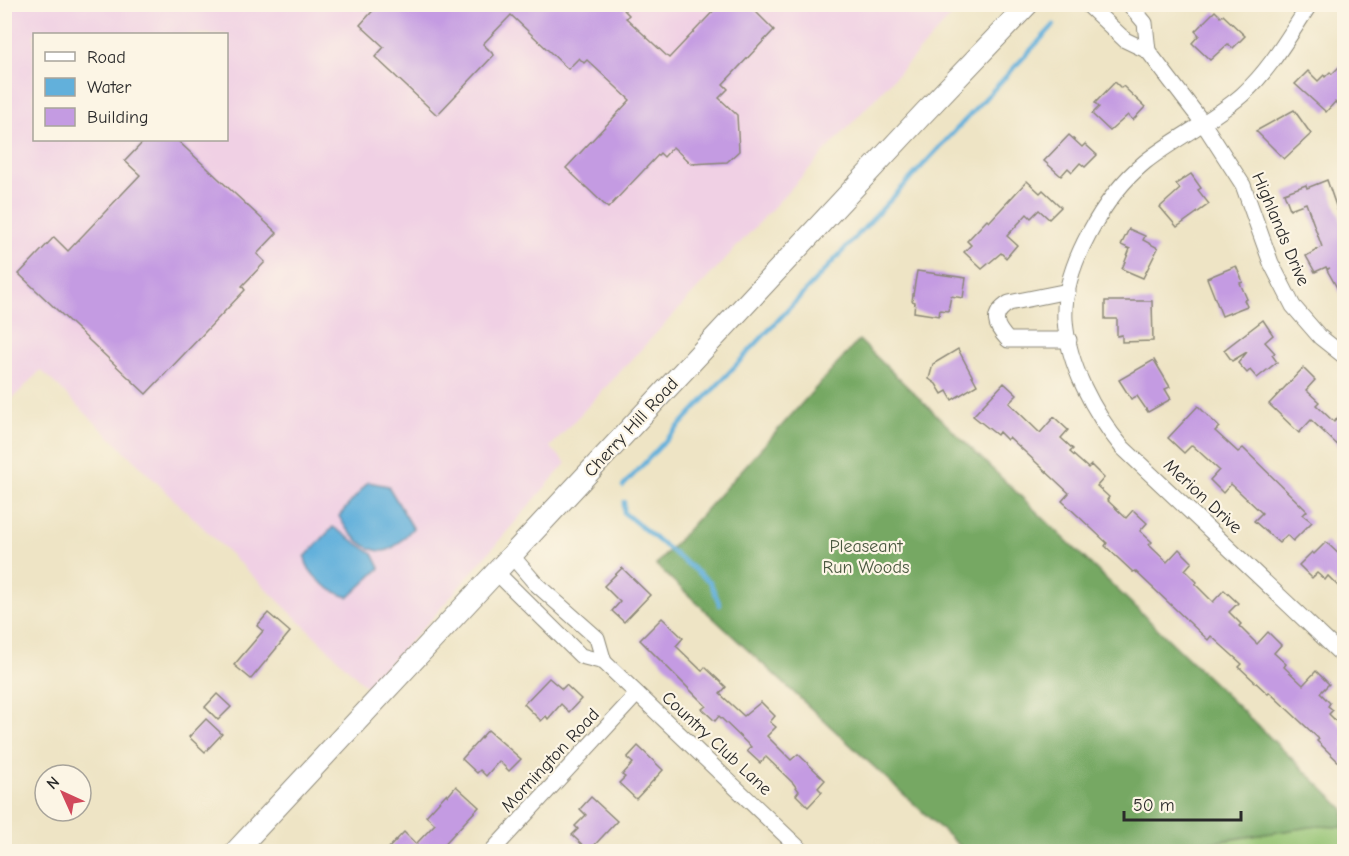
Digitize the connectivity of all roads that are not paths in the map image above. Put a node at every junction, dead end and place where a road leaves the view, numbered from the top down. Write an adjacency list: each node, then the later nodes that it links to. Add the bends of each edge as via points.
1 (1028, 4): 10 (main road, Cherry Hill Road)
2 (1087, 4): 5 (street, Highlands Drive, via 1125,40)
3 (1129, 4): 5 (street, Highlands Drive, via 1145,23)
4 (1310, 4): 6 (street, Merion Drive, via 1259,78)
5 (1148, 51): 6 (street, Highlands Drive)
6 (1203, 123): 7 (street, Merion Drive, via 1144,163 1109,199 1082,249); 9 (street, Highlands Drive, via 1243,185 1271,263 1293,306 1320,337)
7 (1068, 291): 8 (street, Merion Drive, via 1065,319); 8 (street, via 1008,303 1000,308 996,318 999,330 1008,340)
8 (1069, 340): 12 (street, Merion Drive, via 1088,398 1122,447)
9 (1344, 356)
10 (512, 556): 11 (main road, Cherry Hill Road); 13 (street, Country Club Lane, via 536,584 597,638)
11 (496, 572): 13 (street, Country Club Lane, via 581,656); 15 (main road, Cherry Hill Road)
12 (1344, 657)
13 (604, 662): 14 (street, Country Club Lane)
14 (637, 694): 16 (street, Mornington Road); 17 (street, Country Club Lane)
15 (235, 852)
16 (490, 852)
17 (803, 852)

